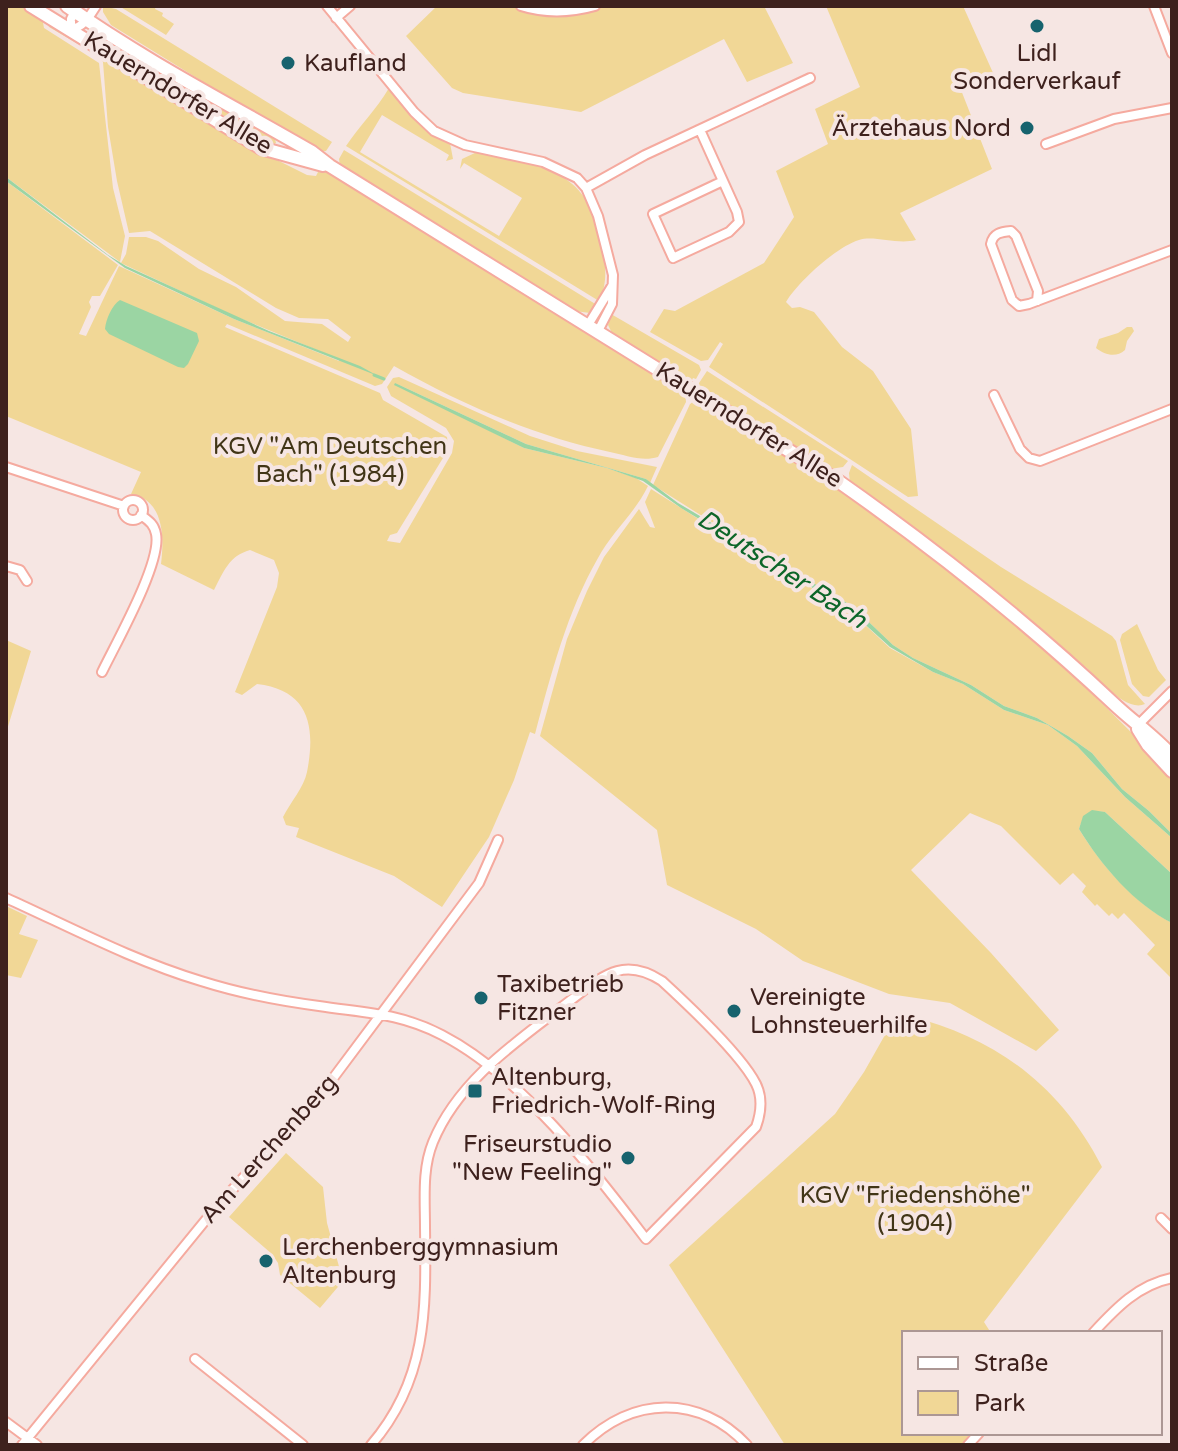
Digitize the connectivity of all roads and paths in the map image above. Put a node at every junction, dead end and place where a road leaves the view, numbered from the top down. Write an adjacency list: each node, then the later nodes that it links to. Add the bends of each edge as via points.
1 (31, 6): 11 (main road, Kauerndorfer Allee)
2 (96, 6): 10 (street)
3 (327, 6): 9 (street)
4 (350, 6): 9 (street)
5 (521, 6): 6 (street, via 567,12)
6 (595, 6)
7 (1154, 6): 12 (street)
8 (73, 8): 10 (main road, Kauerndorfer Allee); 11 (street)
9 (336, 18): 19 (street, via 434,131 465,145 543,162)
10 (87, 20): 11 (street); 17 (main road, Kauerndorfer Allee)
11 (71, 29): 17 (main road, Kauerndorfer Allee, via 261,148)
12 (1172, 53)
13 (810, 78): 15 (street)
14 (1172, 108): 16 (street, via 1114,119)
15 (700, 130): 18 (street); 19 (street)
16 (1046, 144)
17 (330, 166): 22 (main road, Kauerndorfer Allee)
18 (723, 181): 18 (street, via 739,222 673,258 653,214)
19 (586, 188): 22 (street, via 607,245 613,286)
20 (1172, 250): 21 (street)
21 (1037, 301): 21 (street, via 1038,291 1016,236 1011,231 997,234 991,244 1012,300 1019,306)
22 (593, 328): 32 (main road, Kauerndorfer Allee, via 899,524 1000,603)
23 (994, 395): 24 (street, via 1020,449 1040,461)
24 (1172, 409)
25 (6, 467): 26 (street)
26 (124, 506): 27 (street, via 129,520); 27 (street, via 137,502)
27 (141, 515): 30 (street, via 156,533 154,562)
28 (6, 566): 29 (street, via 20,570)
29 (27, 581)
30 (102, 672)
31 (1172, 691): 32 (street)
32 (1137, 726): 33 (main road, Kauerndorfer Allee); 34 (main road, Kauerndorfer Allee)
33 (1172, 756)
34 (1172, 771)
35 (498, 840): 37 (street, Am Lerchenberg, via 479,883)
36 (6, 898): 37 (street, via 201,981 309,1005)
37 (384, 1013): 38 (street, via 443,1035); 45 (street, Am Lerchenberg, via 331,1081 213,1211)
38 (488, 1066): 38 (street, via 593,1169 646,1239 740,1146 760,1114 756,1085 737,1059 662,981 640,970 617,969 607,975); 48 (street, via 448,1113 432,1144 425,1175 426,1309 420,1342 400,1402)
39 (1161, 1218): 40 (street)
40 (1172, 1229)
41 (1172, 1278): 42 (street, via 1149,1284)
42 (1095, 1331)
43 (195, 1359): 47 (street)
44 (6, 1422): 45 (street)
45 (25, 1442): 46 (street)
46 (37, 1445)
47 (303, 1445)
48 (371, 1445)
49 (583, 1445): 50 (street, via 613,1420 662,1407 708,1417)
50 (747, 1445)

